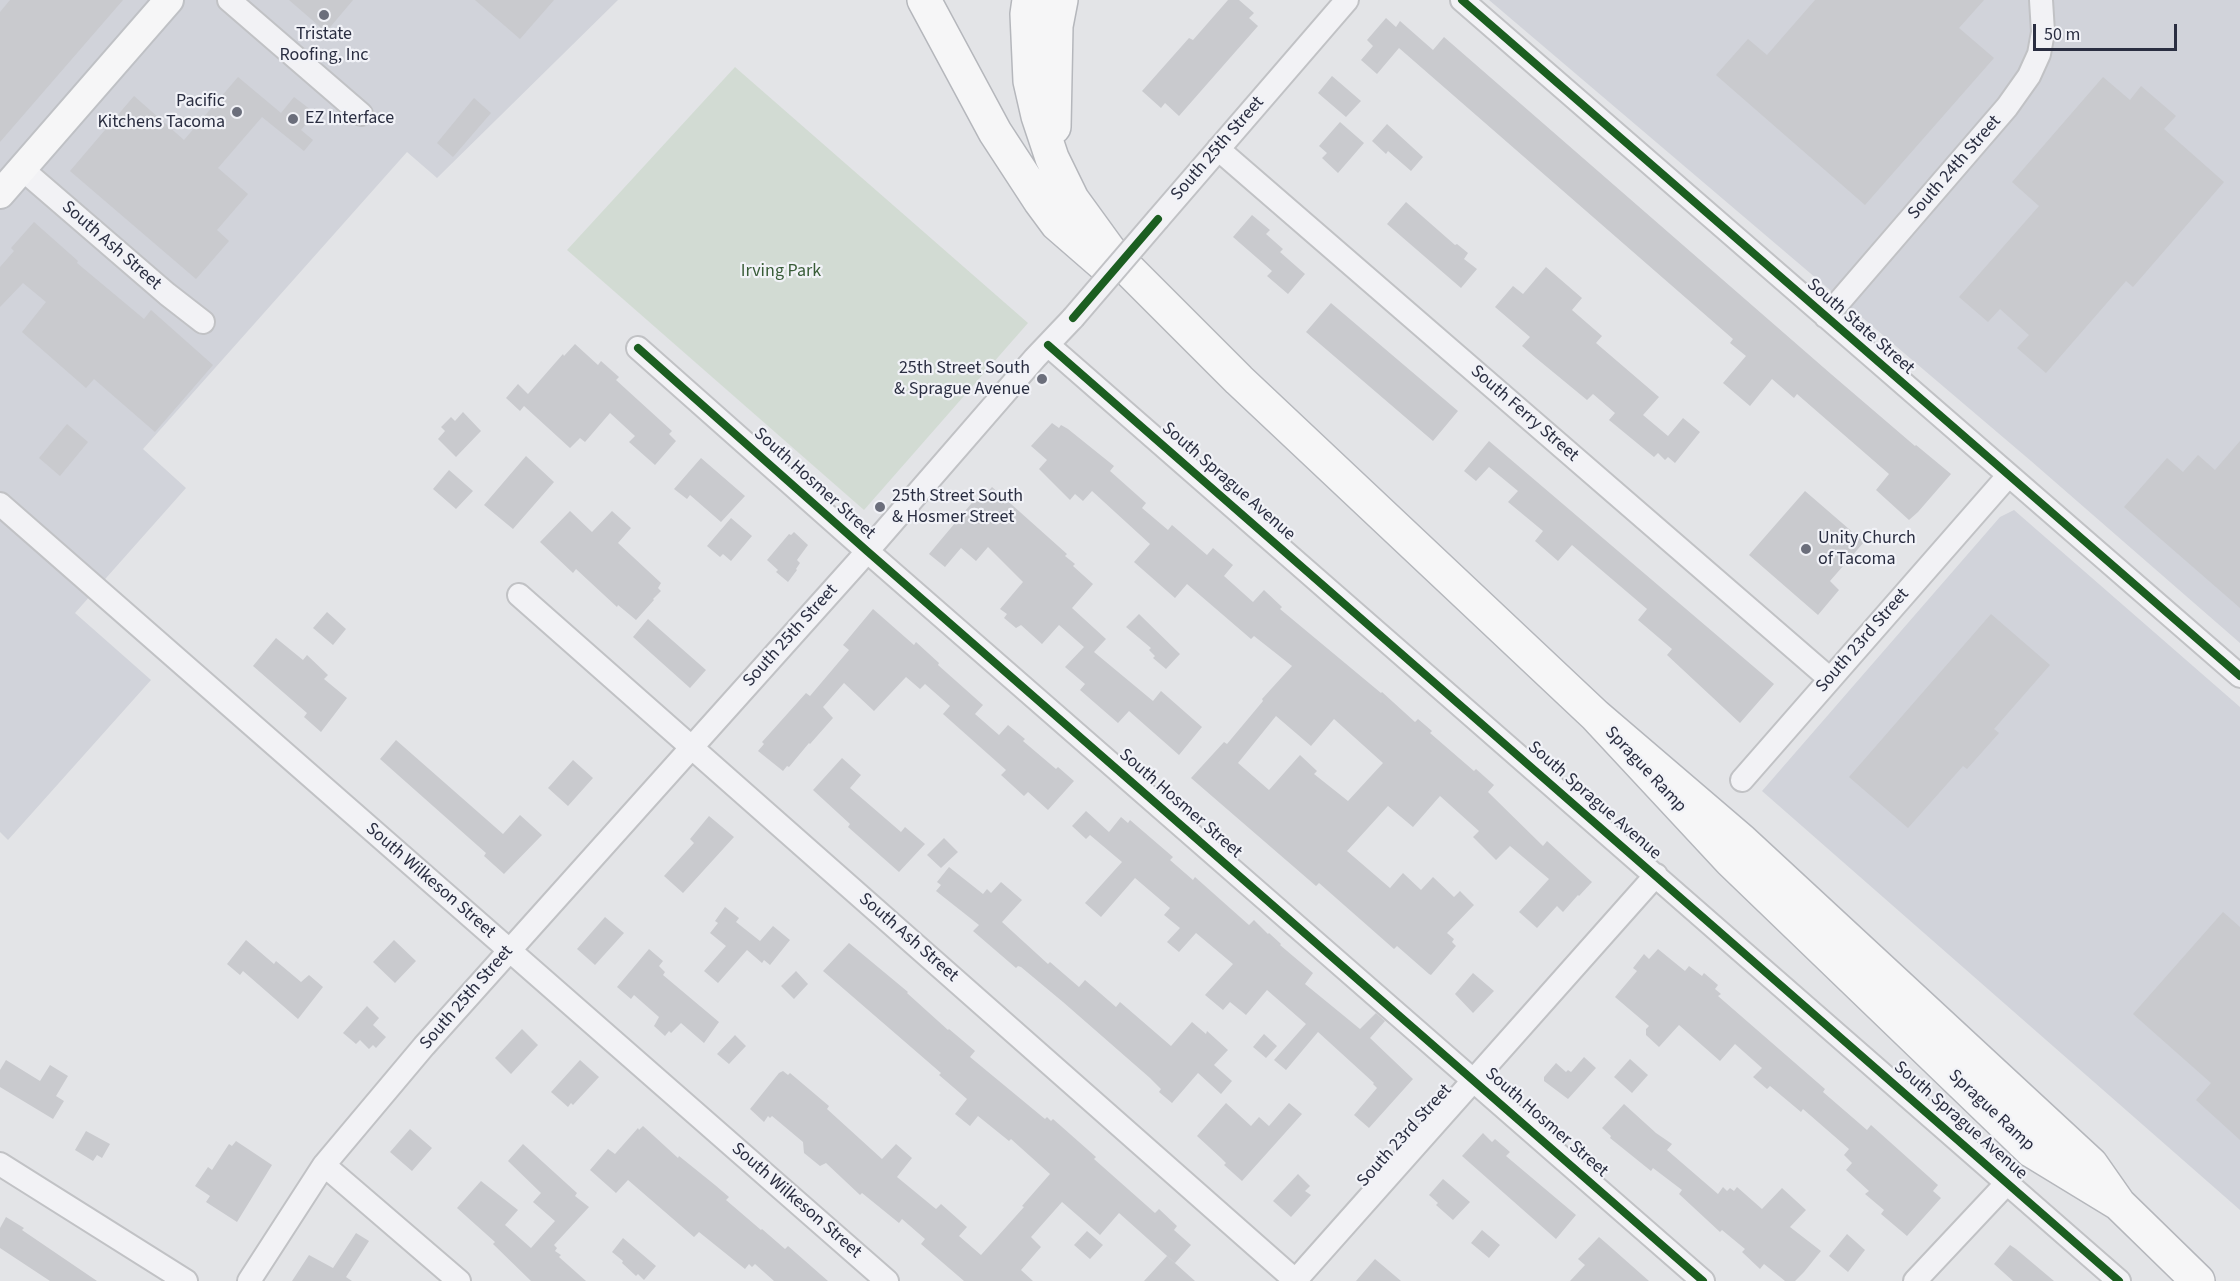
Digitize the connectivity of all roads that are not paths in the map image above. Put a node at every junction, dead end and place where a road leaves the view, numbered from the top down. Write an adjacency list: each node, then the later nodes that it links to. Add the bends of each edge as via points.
1 (169, 0): 13 (main road)
2 (229, 0): 11 (street)
3 (924, 0): 16 (highway, via 995,132 1052,216 1093,258)
4 (1015, 0): 10 (highway)
5 (1029, 0): 10 (highway)
6 (1061, 0): 15 (highway, via 1056,26 1054,131)
7 (1347, 0): 12 (street, South 25th Street)
8 (1462, 0): 17 (street, South State Street)
9 (2041, 0): 17 (street, South 24th Street, via 2043,32 2029,76 2007,107)
10 (1028, 47): 15 (highway, via 1038,116)
11 (361, 114)
12 (1218, 149): 19 (street, South 25th Street, bridge); 26 (street, South Ferry Street)
13 (22, 168): 14 (main road); 18 (street, South Ash Street)
14 (0, 194)
15 (1072, 199): 16 (highway, via 1109,250)
16 (1162, 305): 43 (highway, Sprague Ramp, via 1596,716 1742,841 2091,1164 2119,1204)
17 (1826, 317): 21 (street, South State Street)
18 (203, 322)
19 (1048, 345): 23 (street, South 25th Street); 29 (street, South Sprague Avenue)
20 (638, 348): 23 (street, South Hosmer Street)
21 (2008, 476): 25 (street, South State Street); 26 (street, South 23rd Street)
22 (0, 504): 30 (street, South Wilkeson Street)
23 (867, 551): 27 (street, South 25th Street); 31 (street, South Hosmer Street)
24 (519, 595): 27 (street, South Ash Street)
25 (2240, 676)
26 (1830, 678): 28 (street, South 23rd Street)
27 (692, 747): 30 (street, South 25th Street); 39 (street, South Ash Street)
28 (1742, 780)
29 (1656, 875): 31 (street, South 23rd Street); 34 (street, South Sprague Avenue)
30 (509, 950): 33 (street, South 25th Street); 38 (street, South Wilkeson Street)
31 (1474, 1080): 39 (street, South 23rd Street); 40 (street, South Hosmer Street)
32 (0, 1164): 35 (street)
33 (324, 1165): 36 (street, South 25th Street); 37 (street)
34 (2007, 1183): 41 (street); 42 (street, South Sprague Avenue)
35 (186, 1281)
36 (249, 1281)
37 (459, 1281)
38 (887, 1281)
39 (1296, 1281)
40 (1703, 1281)
41 (1915, 1281)
42 (2119, 1281)
43 (2198, 1281)

